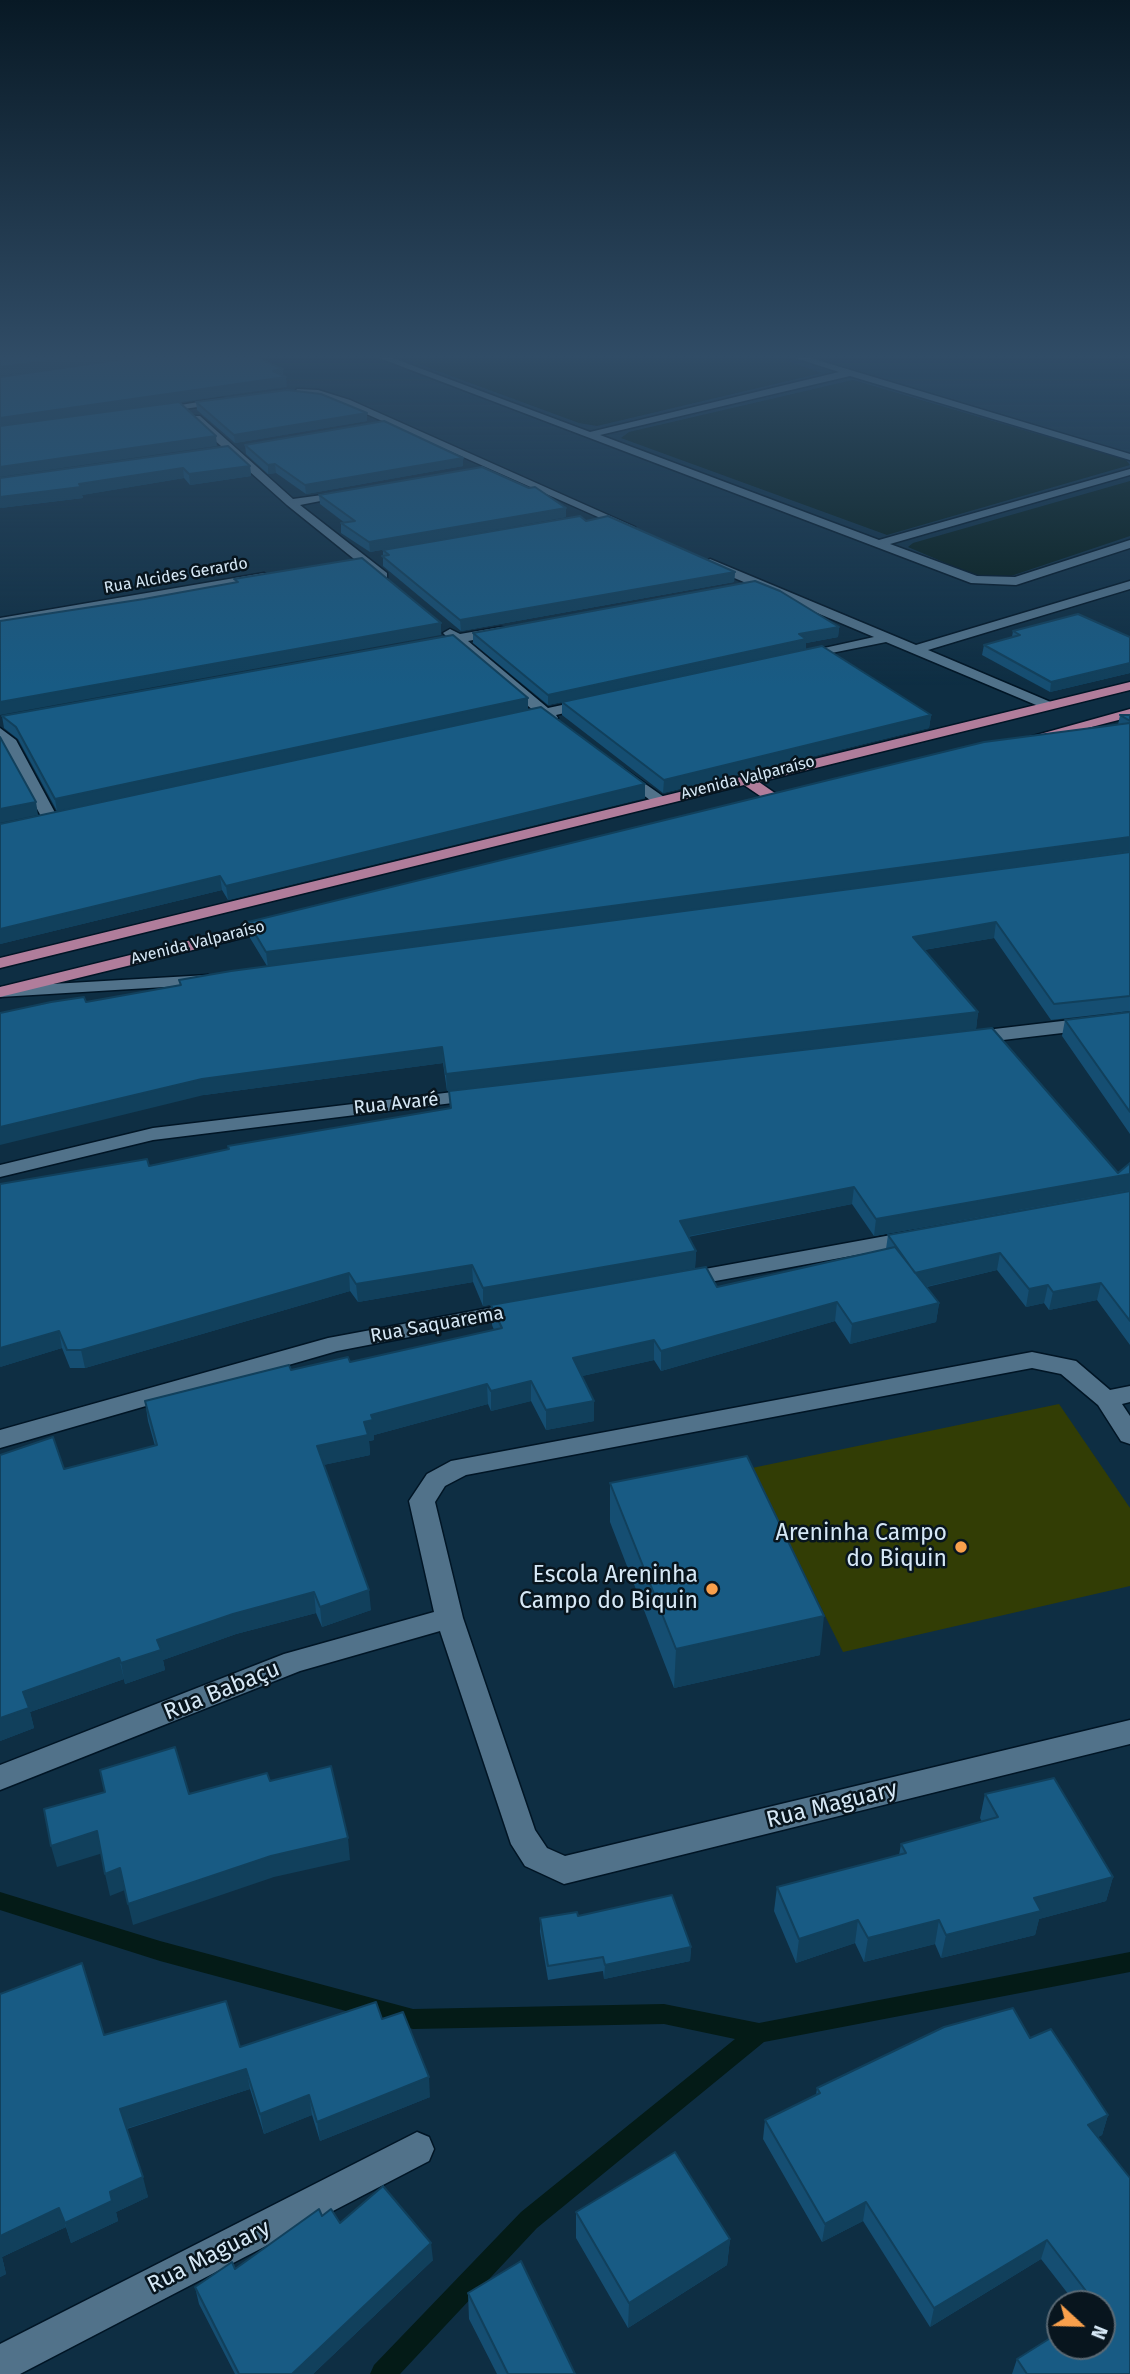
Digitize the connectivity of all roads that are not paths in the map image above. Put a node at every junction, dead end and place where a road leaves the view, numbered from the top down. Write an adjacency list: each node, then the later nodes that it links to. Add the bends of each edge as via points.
1 (248, 465): 8 (street)
2 (483, 465): 4 (street)
3 (668, 465): 12 (street)
4 (490, 468): 5 (street); 9 (street)
5 (477, 470)
6 (1130, 472): 12 (street)
7 (357, 491): 8 (street)
8 (291, 503): 15 (street)
9 (605, 516): 10 (street); 11 (street)
10 (578, 521)
11 (643, 533)
12 (877, 544): 13 (street, via 960,576 997,583)
13 (1130, 544)
14 (693, 555): 18 (street)
15 (371, 558): 16 (street); 20 (street)
16 (337, 564)
17 (284, 573): 23 (street, Rua Alcides Gerardo)
18 (756, 584): 21 (street); 25 (street)
19 (1130, 585): 28 (street)
20 (395, 586)
21 (729, 589)
22 (436, 621): 26 (street)
23 (0, 622)
24 (511, 629): 26 (street)
25 (887, 638): 28 (street); 29 (street)
26 (456, 639): 27 (street); 33 (street)
27 (416, 646)
28 (918, 649): 32 (street)
29 (782, 661)
30 (1130, 686): 32 (main road, Avenida Valparaíso)
31 (611, 698): 33 (street)
32 (1048, 706): 42 (main road, Avenida Valparaíso)
33 (545, 713): 37 (street); 38 (street)
34 (1130, 713): 35 (main road)
35 (1105, 719): 36 (street); 40 (main road)
36 (1130, 719)
37 (505, 722)
38 (566, 729)
39 (0, 732): 45 (street, via 9,740)
40 (1000, 746)
41 (617, 768): 43 (street)
42 (745, 779): 43 (main road, Avenida Valparaíso); 44 (main road, Avenida Valparaíso, via 783,800)
43 (659, 800): 47 (main road, Avenida Valparaíso)
44 (750, 808)
45 (51, 820)
46 (295, 920): 49 (main road, Avenida Valparaíso)
47 (0, 963)
48 (222, 979): 49 (street)
49 (0, 992)
50 (1130, 1019): 51 (street)
51 (954, 1040)
52 (492, 1094): 53 (street, Rua Avaré, via 153,1135)
53 (0, 1171)
54 (938, 1234): 55 (street)
55 (665, 1283)
56 (541, 1306): 60 (street, Rua Saquarema, via 336,1343)
57 (1130, 1394): 58 (street)
58 (1106, 1399): 59 (street); 61 (street, via 1068,1367 1032,1360 460,1467 436,1480 422,1501)
59 (1130, 1435)
60 (0, 1438)
61 (449, 1618): 62 (street, Rua Maguary, via 522,1835 536,1857 564,1870); 63 (street, Rua Babaçu, via 294,1662)
62 (1130, 1732)
63 (0, 1778)
64 (417, 2149): 65 (street, Rua Maguary)
65 (0, 2364)

